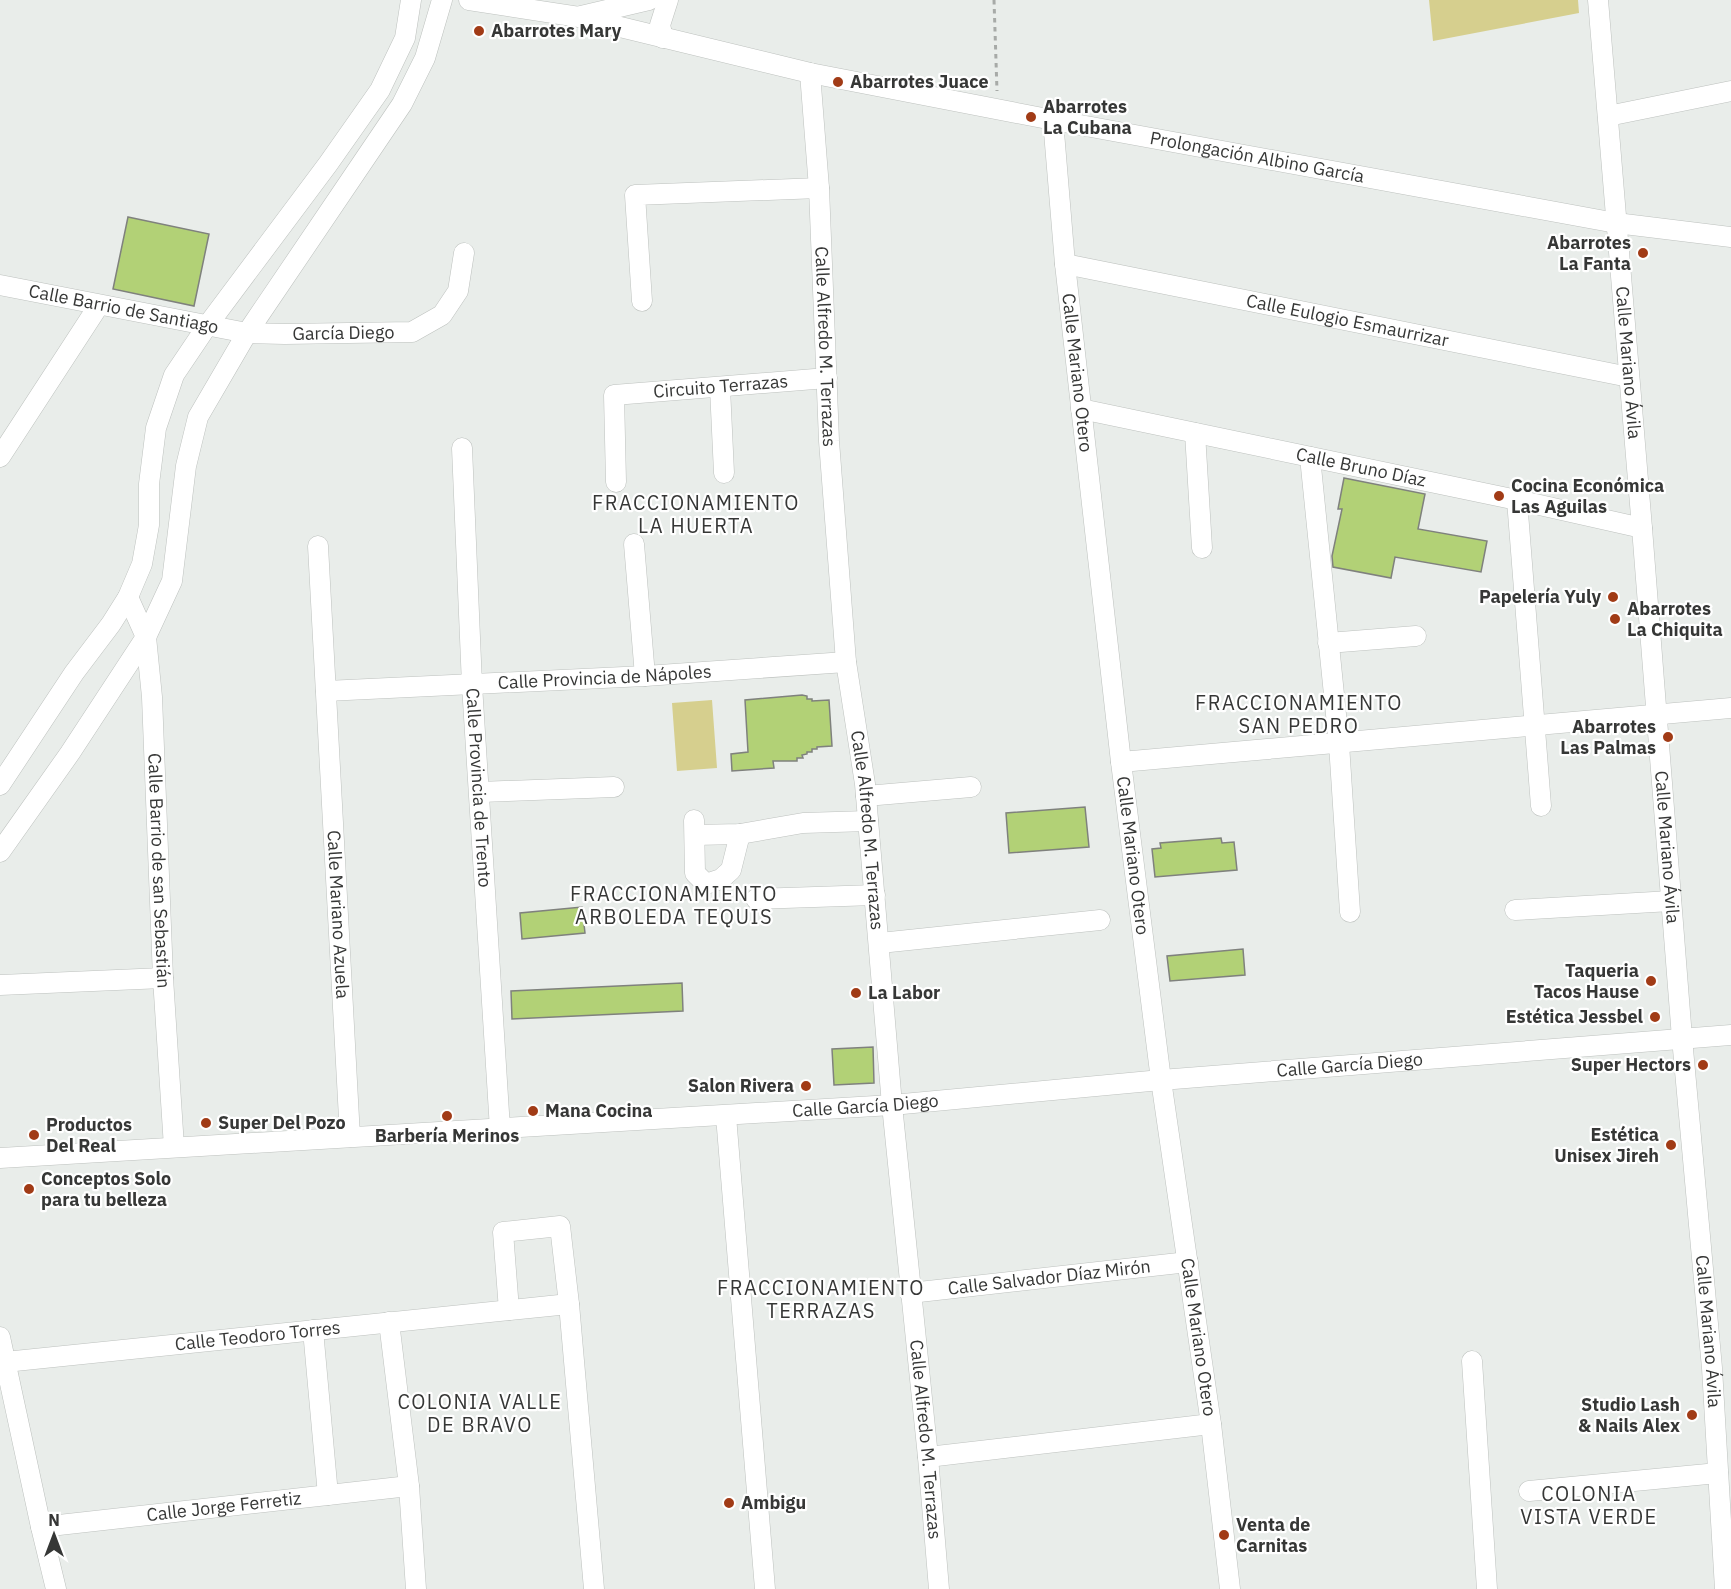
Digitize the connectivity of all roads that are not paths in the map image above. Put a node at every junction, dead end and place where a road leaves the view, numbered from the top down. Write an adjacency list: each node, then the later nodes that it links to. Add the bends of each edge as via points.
1 (411, 0): 21 (street, via 405,38 380,90)
2 (442, 0): 22 (street, via 425,58 402,104)
3 (469, 0): 7 (street, Prolongación Albino García)
4 (649, 0): 7 (street)
5 (668, 0): 8 (street, via 660,25)
6 (1598, 0): 11 (street, Calle Mariano Ávila)
7 (579, 17): 8 (street, Prolongación Albino García)
8 (663, 38): 9 (street, Prolongación Albino García)
9 (810, 73): 12 (street, Prolongación Albino García); 13 (street, Calle Alfredo M. Terrazas)
10 (1731, 91): 11 (street)
11 (1608, 116): 14 (street, Calle Mariano Ávila)
12 (1053, 120): 14 (street, Prolongación Albino García); 17 (street, Calle Mariano Otero)
13 (819, 188): 19 (street, via 634,195); 24 (street, Calle Alfredo M. Terrazas)
14 (1616, 223): 15 (street, Prolongación Albino García); 23 (street, Calle Mariano Ávila)
15 (1731, 237)
16 (464, 253): 22 (street, García Diego, via 458,291 442,315 412,332)
17 (1065, 264): 23 (street, Calle Eulogio Esmaurrizar); 26 (street, Calle Mariano Otero)
18 (0, 285): 20 (street, Calle Barrio de Santiago)
19 (642, 301)
20 (99, 305): 21 (street, Calle Barrio de Santiago); 29 (street)
21 (207, 326): 22 (street, Calle Barrio de Santiago); 38 (street, via 174,375 156,428 149,525 142,564)
22 (247, 333): 40 (street, via 198,417 186,466 172,581)
23 (1629, 377): 34 (street, Calle Mariano Ávila)
24 (827, 378): 25 (street, Circuito Terrazas); 42 (street, Calle Alfredo M. Terrazas)
25 (720, 388): 31 (street); 32 (street, Circuito Terrazas, via 614,395)
26 (1081, 409): 27 (street, Calle Bruno Díaz); 50 (street, Calle Mariano Otero)
27 (1195, 433): 30 (street, Calle Bruno Díaz); 37 (street)
28 (462, 448): 44 (street, Calle Provincia de Trento)
29 (0, 457)
30 (1310, 457): 33 (street, Calle Bruno Díaz); 41 (street)
31 (724, 473)
32 (616, 482)
33 (1517, 500): 34 (street, Calle Bruno Díaz); 48 (street)
34 (1642, 528): 47 (street, Calle Mariano Ávila)
35 (634, 544): 43 (street)
36 (318, 546): 45 (street, Calle Mariano Azuela)
37 (1202, 548)
38 (128, 597): 40 (street, Calle Barrio de san Sebastián); 51 (street)
39 (1416, 636): 41 (street)
40 (146, 637): 59 (street); 67 (street, Calle Barrio de san Sebastián, via 152,697)
41 (1328, 643): 49 (street)
42 (846, 662): 43 (street, Calle Provincia de Nápoles); 55 (street, Calle Alfredo M. Terrazas)
43 (645, 676): 44 (street, Calle Provincia de Nápoles)
44 (472, 685): 45 (street, Calle Provincia de Nápoles); 54 (street, Calle Provincia de Trento)
45 (326, 691): 75 (street, Calle Mariano Azuela)
46 (1731, 708): 47 (street)
47 (1656, 714): 48 (street); 62 (street, Calle Mariano Ávila)
48 (1536, 725): 49 (street); 56 (street)
49 (1338, 744): 50 (street); 64 (street)
50 (1121, 762): 71 (street, Calle Mariano Otero)
51 (0, 785)
52 (614, 787): 54 (street)
53 (971, 787): 55 (street)
54 (480, 792): 74 (street, Calle Provincia de Trento)
55 (866, 796): 57 (street, Calle Alfredo M. Terrazas)
56 (1541, 806)
57 (868, 821): 58 (street, via 803,823); 60 (street, Calle Alfredo M. Terrazas)
58 (740, 834): 58 (street, via 730,870 721,879 706,884 695,873 694,827)
59 (0, 852)
60 (875, 895): 61 (street); 66 (street, Calle Alfredo M. Terrazas)
61 (756, 899)
62 (1671, 901): 63 (street); 70 (street, Calle Mariano Ávila)
63 (1515, 910)
64 (1350, 912)
65 (1100, 920): 66 (street)
66 (880, 943): 72 (street, Calle Alfredo M. Terrazas)
67 (163, 978): 68 (street); 76 (street, Calle Barrio de san Sebastián)
68 (0, 985)
69 (1731, 1035): 70 (street, Calle García Diego)
70 (1682, 1038): 71 (street, Calle García Diego); 87 (street, Calle Mariano Ávila)
71 (1161, 1080): 72 (street, Calle García Diego); 78 (street, Calle Mariano Otero)
72 (892, 1105): 73 (street, Calle García Diego); 79 (street, Calle Alfredo M. Terrazas)
73 (726, 1116): 74 (street, Calle García Diego); 99 (street)
74 (500, 1129): 75 (street, Calle García Diego)
75 (350, 1137): 76 (street, Calle García Diego)
76 (174, 1147): 77 (street, Calle García Diego)
77 (0, 1158)
78 (1188, 1262): 79 (street, Calle Salvador Díaz Mirón); 88 (street, Calle Mariano Otero)
79 (910, 1293): 89 (street, Calle Alfredo M. Terrazas)
80 (569, 1304): 81 (street, Calle Teodoro Torres); 81 (street, via 560,1226 503,1232); 98 (street)
81 (509, 1310): 82 (street, Calle Teodoro Torres)
82 (390, 1322): 83 (street, Calle Teodoro Torres); 91 (street)
83 (313, 1330): 86 (street, Calle Teodoro Torres); 93 (street)
84 (0, 1337): 86 (street)
85 (1472, 1361): 102 (street)
86 (5, 1362): 95 (street)
87 (1721, 1367): 90 (street, Calle Mariano Ávila)
88 (1211, 1424): 89 (street); 101 (street, Calle Mariano Otero)
89 (928, 1457): 100 (street, Calle Alfredo M. Terrazas)
90 (1718, 1473): 92 (street); 94 (street, Calle Mariano Ávila)
91 (409, 1486): 93 (street, Calle Jorge Ferretiz); 97 (street)
92 (1529, 1491)
93 (328, 1495): 95 (street, Calle Jorge Ferretiz)
94 (1726, 1502): 103 (street, Calle Mariano Ávila)
95 (40, 1527): 96 (street)
96 (56, 1589)
97 (416, 1589)
98 (594, 1589)
99 (765, 1589)
100 (939, 1589)
101 (1230, 1589)
102 (1487, 1589)
103 (1725, 1589)

